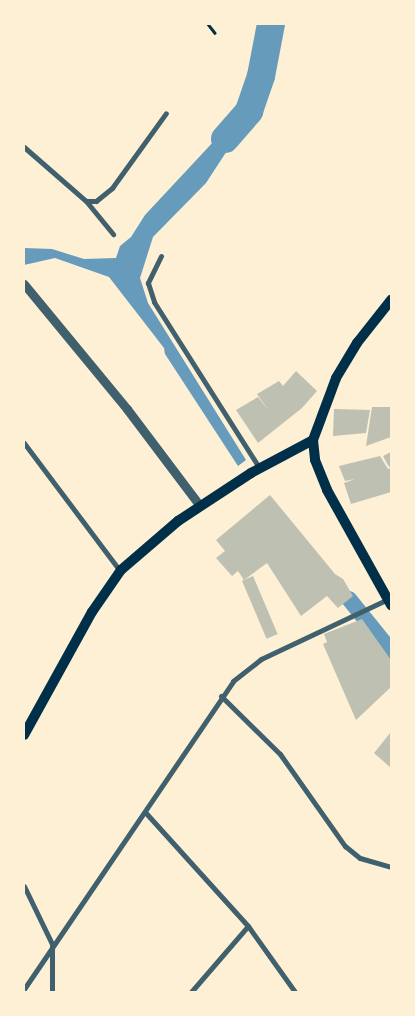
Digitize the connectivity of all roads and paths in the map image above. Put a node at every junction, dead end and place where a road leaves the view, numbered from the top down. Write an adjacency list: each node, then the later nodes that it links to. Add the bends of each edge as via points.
1 (208, 24): 2 (path)
2 (215, 33)
3 (166, 113): 5 (street, via 112,188 96,201)
4 (24, 147): 5 (street)
5 (86, 201): 6 (street)
6 (113, 234)
7 (161, 256): 12 (street, via 148,283 154,302)
8 (24, 284): 13 (street, via 127,409)
9 (391, 300): 10 (main road, via 357,343 336,378)
10 (313, 440): 12 (main road); 15 (main road, via 315,460 326,490)
11 (24, 444): 14 (street)
12 (260, 469): 13 (main road)
13 (200, 506): 14 (main road)
14 (120, 571): 17 (main road, via 92,612)
15 (390, 602): 16 (street, via 261,659 240,674)
16 (221, 696): 18 (street); 19 (street, via 280,754 345,846 360,858)
17 (24, 735)
18 (145, 812): 21 (street); 22 (street)
19 (391, 868)
20 (24, 886): 22 (street)
21 (248, 926): 25 (street); 26 (street)
22 (52, 944): 23 (street); 24 (street)
23 (24, 989)
24 (52, 992)
25 (191, 992)
26 (295, 992)

